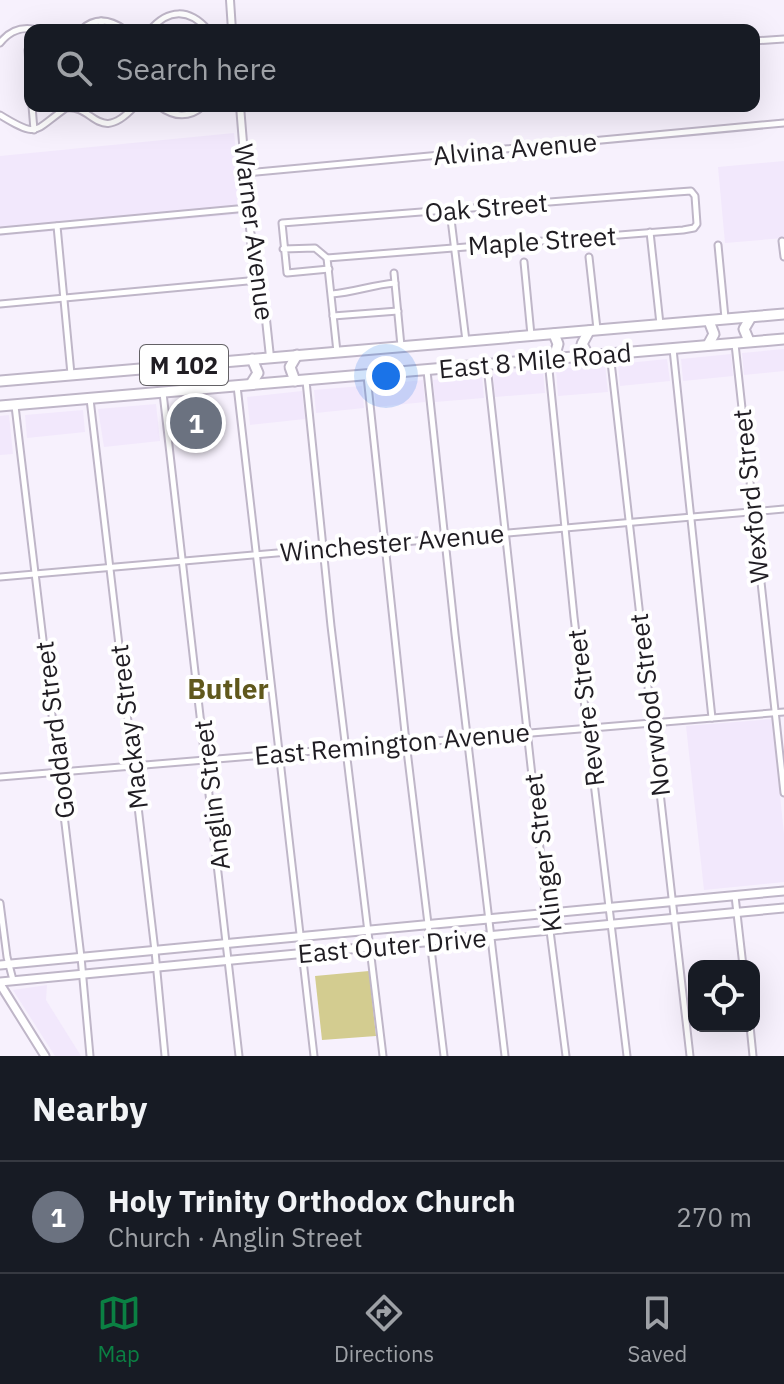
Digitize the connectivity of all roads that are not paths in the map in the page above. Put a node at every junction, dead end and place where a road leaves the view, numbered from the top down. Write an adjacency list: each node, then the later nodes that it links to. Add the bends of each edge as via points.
1 (230, 0): 8 (street)
2 (101, 21): 3 (street); 4 (street); 5 (street)
3 (89, 24)
4 (101, 24)
5 (116, 24)
6 (156, 24): 7 (street, via 176,14)
7 (201, 24)
8 (232, 24)
9 (24, 29): 12 (street, via 11,32)
10 (784, 39): 11 (street)
11 (760, 41)
12 (0, 43)
13 (32, 112): 23 (street)
14 (59, 112): 23 (street)
15 (85, 112): 16 (street, via 108,123)
16 (129, 112)
17 (168, 112): 21 (street)
18 (195, 112): 21 (street)
19 (241, 112): 24 (street, Warner Avenue)
20 (2, 114): 23 (street, via 20,128)
21 (184, 115)
22 (784, 123): 24 (street, Alvina Avenue)
23 (34, 130)
24 (246, 173): 26 (street, Warner Avenue)
25 (691, 191): 27 (street, Oak Street); 30 (street, Maple Street, via 695,226)
26 (248, 208): 28 (street); 41 (street, Warner Avenue)
27 (450, 211): 33 (street); 34 (street, Oak Street, via 282,223)
28 (57, 226): 29 (street); 44 (street)
29 (0, 231)
30 (650, 232): 33 (street, Maple Street); 52 (street)
31 (782, 241): 36 (street)
32 (718, 245): 50 (street)
33 (456, 247): 37 (street, Maple Street); 57 (street)
34 (283, 249): 37 (street, Maple Street, via 315,248); 39 (street, via 287,273)
35 (589, 257): 53 (street)
36 (784, 257)
37 (327, 258): 39 (street)
38 (524, 262): 55 (street)
39 (329, 269): 43 (street)
40 (394, 273): 42 (street)
41 (258, 280): 44 (street); 67 (street, Warner Avenue)
42 (395, 283): 43 (street); 46 (street)
43 (332, 294): 48 (street)
44 (64, 298): 45 (street); 72 (street)
45 (0, 304)
46 (398, 311): 48 (street); 61 (street)
47 (784, 314): 49 (highway, East 8 Mile Road / M 102)
48 (333, 316): 63 (street)
49 (751, 317): 50 (highway, East 8 Mile Road / M 102); 58 (highway, via 744,329)
50 (725, 319): 51 (highway, East 8 Mile Road / M 102)
51 (709, 321): 52 (highway, East 8 Mile Road / M 102); 60 (highway, via 714,334)
52 (661, 325): 53 (highway, East 8 Mile Road / M 102)
53 (593, 331): 54 (highway, East 8 Mile Road / M 102); 66 (highway, via 582,344)
54 (554, 334): 55 (highway, East 8 Mile Road / M 102); 69 (highway, via 558,344)
55 (531, 336): 57 (highway, East 8 Mile Road / M 102)
56 (784, 339): 58 (highway, East 8 Mile Road / M 102)
57 (466, 341): 61 (highway, East 8 Mile Road / M 102)
58 (749, 341): 59 (highway, East 8 Mile Road / M 102)
59 (735, 343): 60 (highway, East 8 Mile Road / M 102); 84 (street, Wexford Street)
60 (708, 345): 62 (highway, East 8 Mile Road / M 102)
61 (401, 346): 63 (highway, East 8 Mile Road / M 102)
62 (673, 348): 64 (highway, East 8 Mile Road / M 102); 85 (street)
63 (337, 352): 65 (highway, East 8 Mile Road / M 102)
64 (610, 353): 66 (highway, East 8 Mile Road / M 102); 86 (street, Norwood Street)
65 (297, 355): 67 (highway, East 8 Mile Road / M 102); 75 (highway, via 290,367)
66 (588, 355): 69 (highway, East 8 Mile Road / M 102)
67 (270, 357): 68 (highway, East 8 Mile Road / M 102)
68 (252, 359): 72 (highway, East 8 Mile Road / M 102); 77 (highway, via 258,373)
69 (551, 359): 70 (highway, East 8 Mile Road / M 102); 87 (street, Revere Street)
70 (487, 365): 71 (highway, East 8 Mile Road / M 102); 88 (street, Klinger Street)
71 (427, 370): 73 (highway, East 8 Mile Road / M 102); 89 (street)
72 (71, 375): 76 (highway, East 8 Mile Road / M 102)
73 (367, 375): 74 (highway, East 8 Mile Road / M 102); 90 (street)
74 (306, 380): 75 (highway, East 8 Mile Road / M 102); 91 (street)
75 (295, 381): 77 (highway, East 8 Mile Road / M 102)
76 (1, 382)
77 (251, 384): 78 (highway, East 8 Mile Road / M 102)
78 (237, 386): 79 (highway, East 8 Mile Road / M 102); 92 (street)
79 (163, 392): 80 (highway, East 8 Mile Road / M 102); 93 (street, Anglin Street)
80 (89, 398): 82 (highway, East 8 Mile Road / M 102); 94 (street, Mackay Street)
81 (1, 405): 82 (highway, East 8 Mile Road / M 102)
82 (15, 405): 95 (street, Goddard Street)
83 (784, 509): 84 (street, Winchester Avenue)
84 (752, 512): 85 (street, Winchester Avenue); 97 (street, Wexford Street)
85 (690, 517): 86 (street, Winchester Avenue); 99 (street)
86 (628, 523): 87 (street, Winchester Avenue); 100 (street, Norwood Street)
87 (565, 528): 88 (street, Winchester Avenue); 101 (street, Revere Street)
88 (505, 533): 89 (street, Winchester Avenue); 102 (street, Klinger Street)
89 (444, 538): 90 (street, Winchester Avenue); 103 (street)
90 (384, 543): 91 (street, Winchester Avenue); 104 (street)
91 (323, 548): 92 (street, Winchester Avenue); 105 (street)
92 (257, 554): 93 (street, Winchester Avenue); 106 (street)
93 (183, 561): 94 (street, Winchester Avenue); 107 (street, Anglin Street)
94 (109, 567): 95 (street, Winchester Avenue); 108 (street, Mackay Street)
95 (35, 574): 96 (street, Winchester Avenue); 109 (street, Goddard Street)
96 (0, 577)
97 (774, 712): 98 (street, East Remington Avenue); 99 (street, East Remington Avenue); 111 (street, Wexford Street)
98 (784, 712)
99 (712, 718): 100 (street, East Remington Avenue)
100 (651, 723): 101 (street, East Remington Avenue); 114 (street, Norwood Street)
101 (587, 727): 102 (street, East Remington Avenue); 116 (street, Revere Street)
102 (527, 732): 103 (street, East Remington Avenue); 119 (street, Klinger Street)
103 (467, 737): 104 (street, East Remington Avenue); 121 (street)
104 (406, 742): 105 (street, East Remington Avenue); 123 (street)
105 (345, 747): 106 (street, East Remington Avenue); 125 (street)
106 (280, 752): 107 (street, East Remington Avenue); 127 (street)
107 (206, 759): 108 (street, East Remington Avenue); 129 (street, Anglin Street)
108 (132, 765): 109 (street, East Remington Avenue); 131 (street, Mackay Street)
109 (59, 772): 110 (street, East Remington Avenue); 133 (street, Goddard Street)
110 (0, 777)
111 (784, 793)
112 (784, 891): 113 (main road, East Outer Drive)
113 (735, 896): 114 (main road, East Outer Drive); 118 (street)
114 (672, 902): 116 (main road, East Outer Drive); 120 (street, Norwood Street)
115 (0, 903): 136 (street)
116 (609, 907): 119 (main road, East Outer Drive); 122 (street, Revere Street)
117 (784, 908): 118 (main road, East Outer Drive)
118 (736, 912): 120 (main road, East Outer Drive); 135 (street)
119 (548, 913): 121 (main road, East Outer Drive); 124 (street, Klinger Street)
120 (674, 918): 122 (main road, East Outer Drive); 153 (street, Norwood Street)
121 (489, 920): 123 (main road, East Outer Drive); 126 (street)
122 (612, 924): 124 (main road, East Outer Drive); 152 (street, Revere Street)
123 (428, 925): 125 (main road, East Outer Drive); 128 (street)
124 (551, 930): 126 (main road, East Outer Drive); 151 (street, Klinger Street)
125 (367, 931): 127 (main road, East Outer Drive); 130 (street)
126 (491, 936): 128 (main road, East Outer Drive); 150 (street)
127 (302, 937): 129 (main road, East Outer Drive); 132 (street)
128 (431, 941): 130 (main road, East Outer Drive); 149 (street)
129 (228, 944): 131 (main road, East Outer Drive); 134 (street, Anglin Street)
130 (371, 947): 132 (main road, East Outer Drive); 148 (street)
131 (155, 951): 133 (main road, East Outer Drive); 138 (street, Mackay Street)
132 (304, 953): 134 (main road, East Outer Drive); 147 (street)
133 (81, 957): 136 (main road, East Outer Drive); 139 (street, Goddard Street)
134 (230, 960): 138 (main road, East Outer Drive); 146 (street, Anglin Street)
135 (742, 960)
136 (11, 964): 137 (main road, East Outer Drive); 140 (street)
137 (0, 965)
138 (157, 967): 139 (main road, East Outer Drive); 145 (street, Mackay Street)
139 (82, 974): 140 (main road, East Outer Drive); 144 (street, Goddard Street)
140 (13, 980): 141 (main road, East Outer Drive)
141 (0, 983): 143 (main road)
142 (751, 1032): 154 (street)
143 (45, 1056)
144 (90, 1056)
145 (165, 1056)
146 (239, 1056)
147 (314, 1056)
148 (383, 1056)
149 (444, 1056)
150 (505, 1056)
151 (566, 1056)
152 (627, 1056)
153 (690, 1056)
154 (753, 1056)

